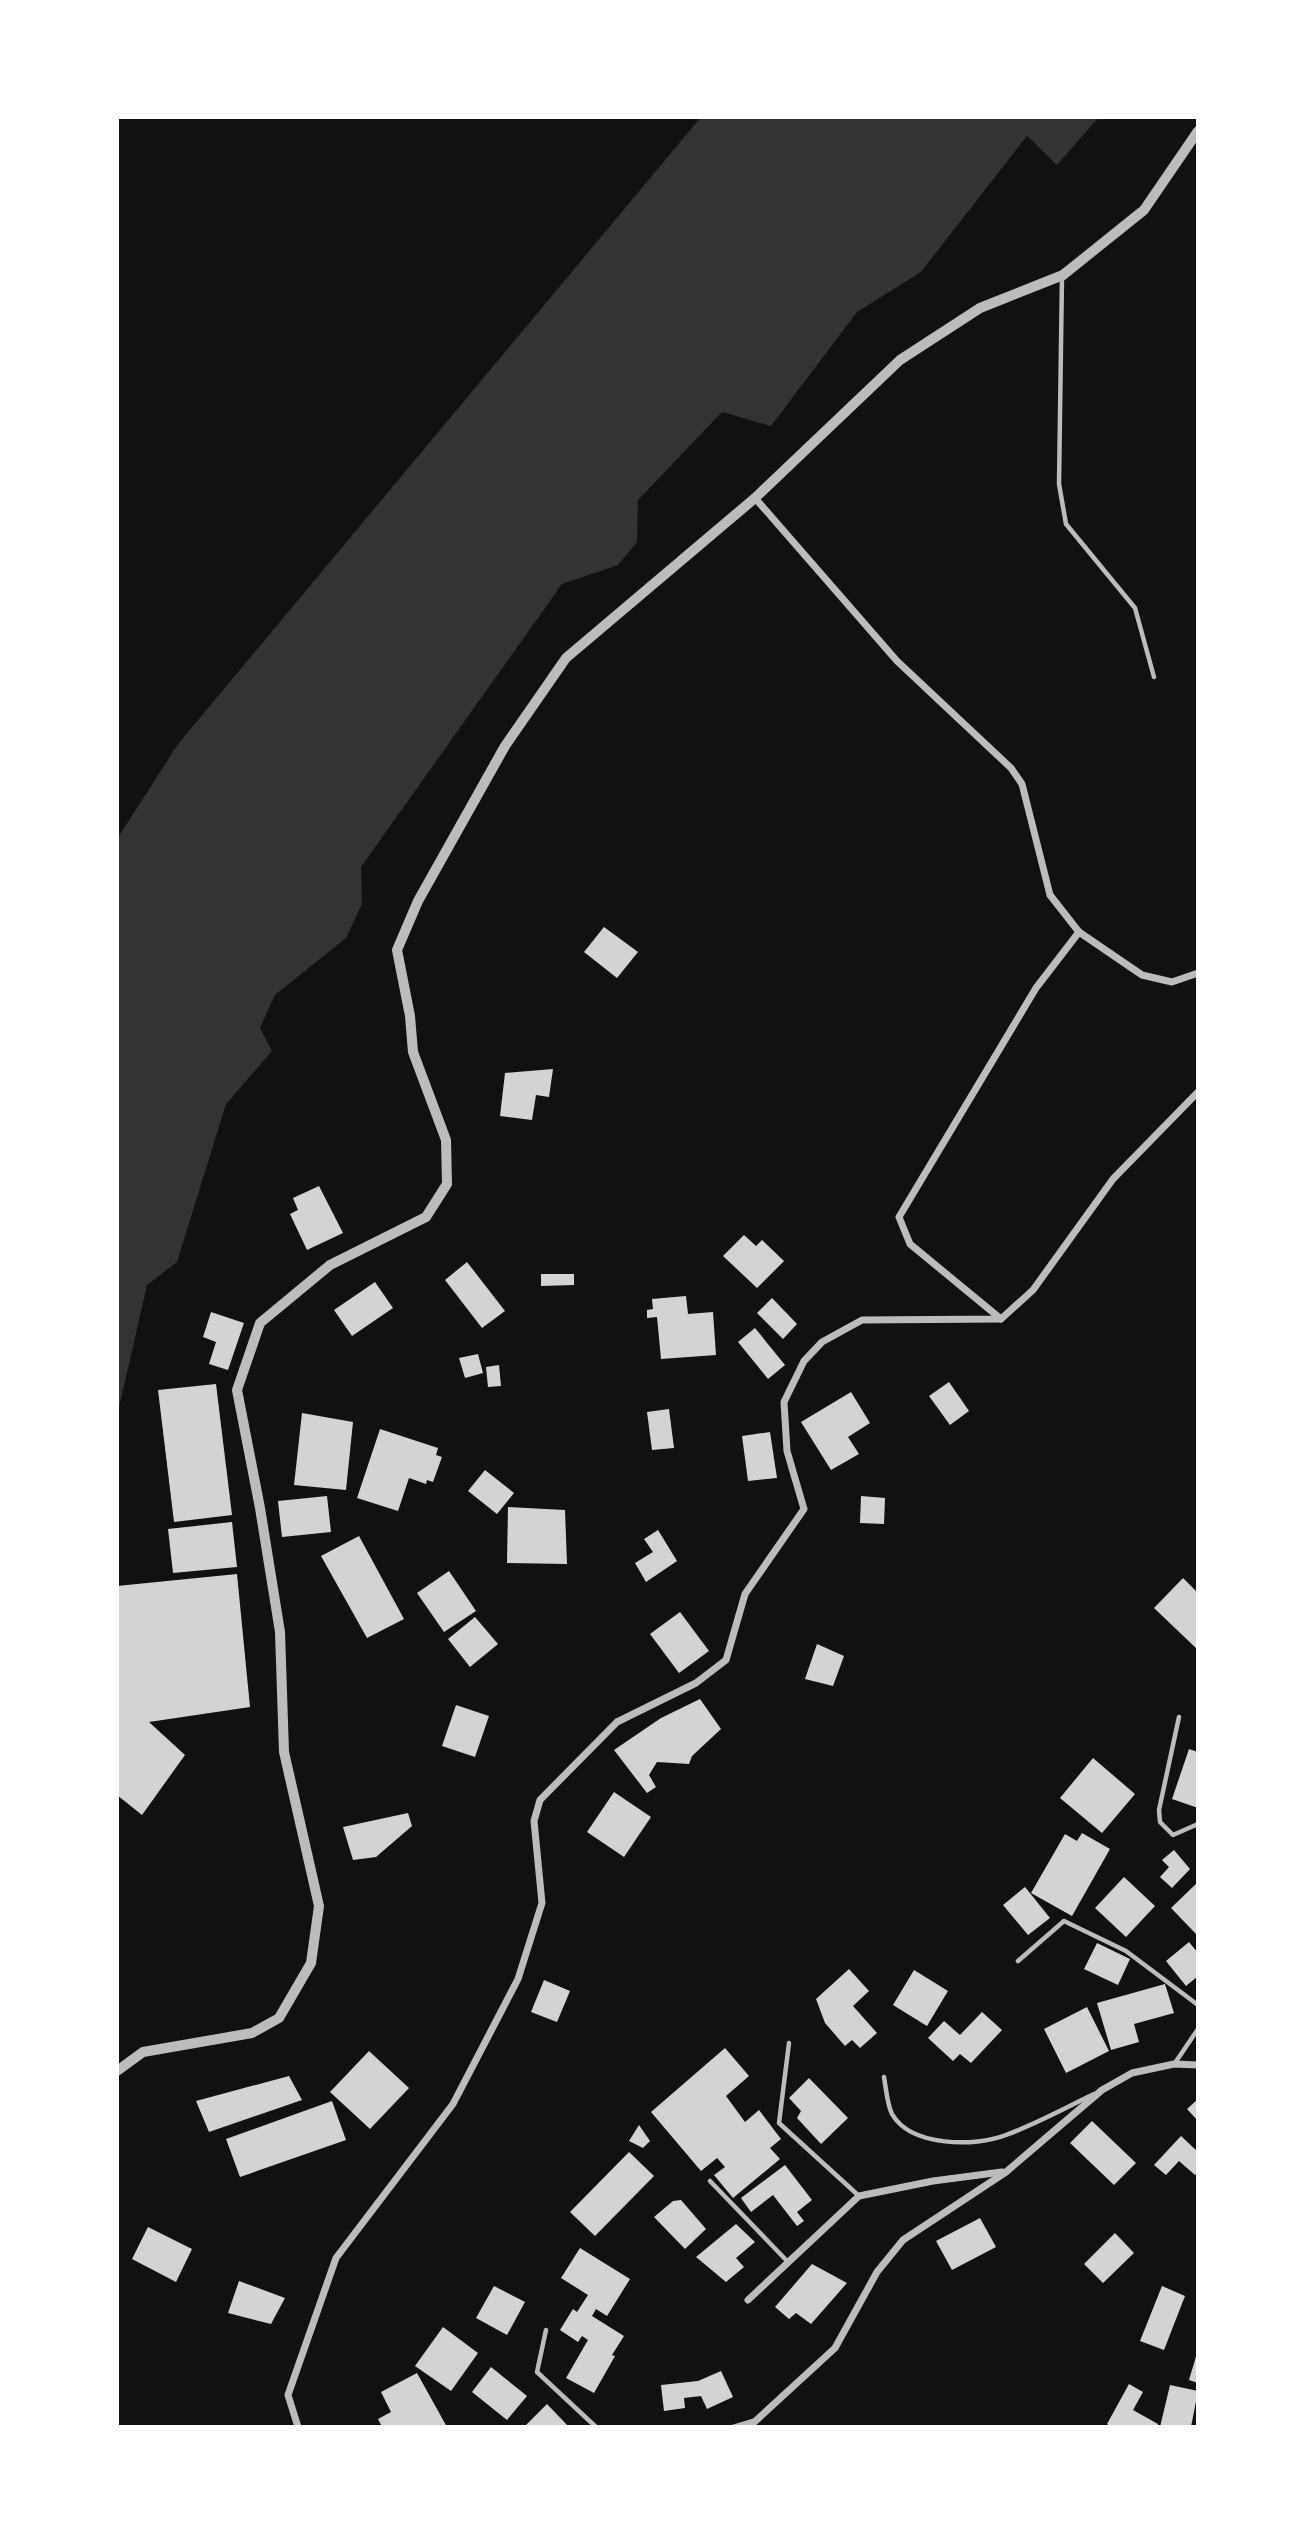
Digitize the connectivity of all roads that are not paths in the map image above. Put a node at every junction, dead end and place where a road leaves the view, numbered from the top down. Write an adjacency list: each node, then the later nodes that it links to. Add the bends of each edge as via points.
1 (1198, 131): 2 (street, via 1144,210)
2 (1062, 275): 3 (street, via 980,308 900,360); 4 (lane, via 1059,484 1066,524 1135,608)
3 (755, 498): 5 (street, via 897,661 1011,768 1021,784 1050,895); 17 (street, via 566,658 505,746 418,901 397,950 414,1052 446,1140 447,1185 426,1217 330,1265 261,1323 237,1391 280,1632 284,1752 319,1906 311,1963 279,2018 252,2033 143,2052)
4 (1154, 677)
5 (1079, 932): 6 (street, via 1142,975 1172,982); 8 (street, via 1036,988 899,1217 909,1244)
6 (1198, 972)
7 (1198, 1092): 8 (street, via 1113,1179 1033,1290)
8 (1001, 1319): 27 (street, via 862,1320 822,1342 804,1361 784,1402 787,1451 804,1509 745,1594 726,1660 696,1683 617,1722 540,1800 534,1821 542,1903 518,1979 453,2104 336,2258 288,2395)
9 (1179, 1717): 10 (lane, via 1160,1822 1173,1835)
10 (1198, 1824)
11 (1018, 1961): 12 (lane, via 1064,1921 1126,1951)
12 (1198, 2005)
13 (1198, 2029): 15 (lane)
14 (789, 2043): 22 (lane, via 779,2123)
15 (1174, 2064): 16 (street); 19 (street, via 1132,2073)
16 (1198, 2065)
17 (117, 2071)
18 (884, 2077): 19 (lane, via 891,2113 900,2124 924,2138 955,2143 1003,2137)
19 (1102, 2090): 20 (street)
20 (1006, 2172): 22 (street); 26 (street, via 903,2240 877,2272 835,2348)
21 (710, 2181): 23 (lane)
22 (859, 2196): 23 (street)
23 (788, 2262): 24 (street)
24 (748, 2300)
25 (546, 2330): 28 (lane, via 537,2372)
26 (757, 2420): 29 (lane); 30 (street)
27 (298, 2427)
28 (596, 2427)
29 (733, 2427)
30 (749, 2427)

